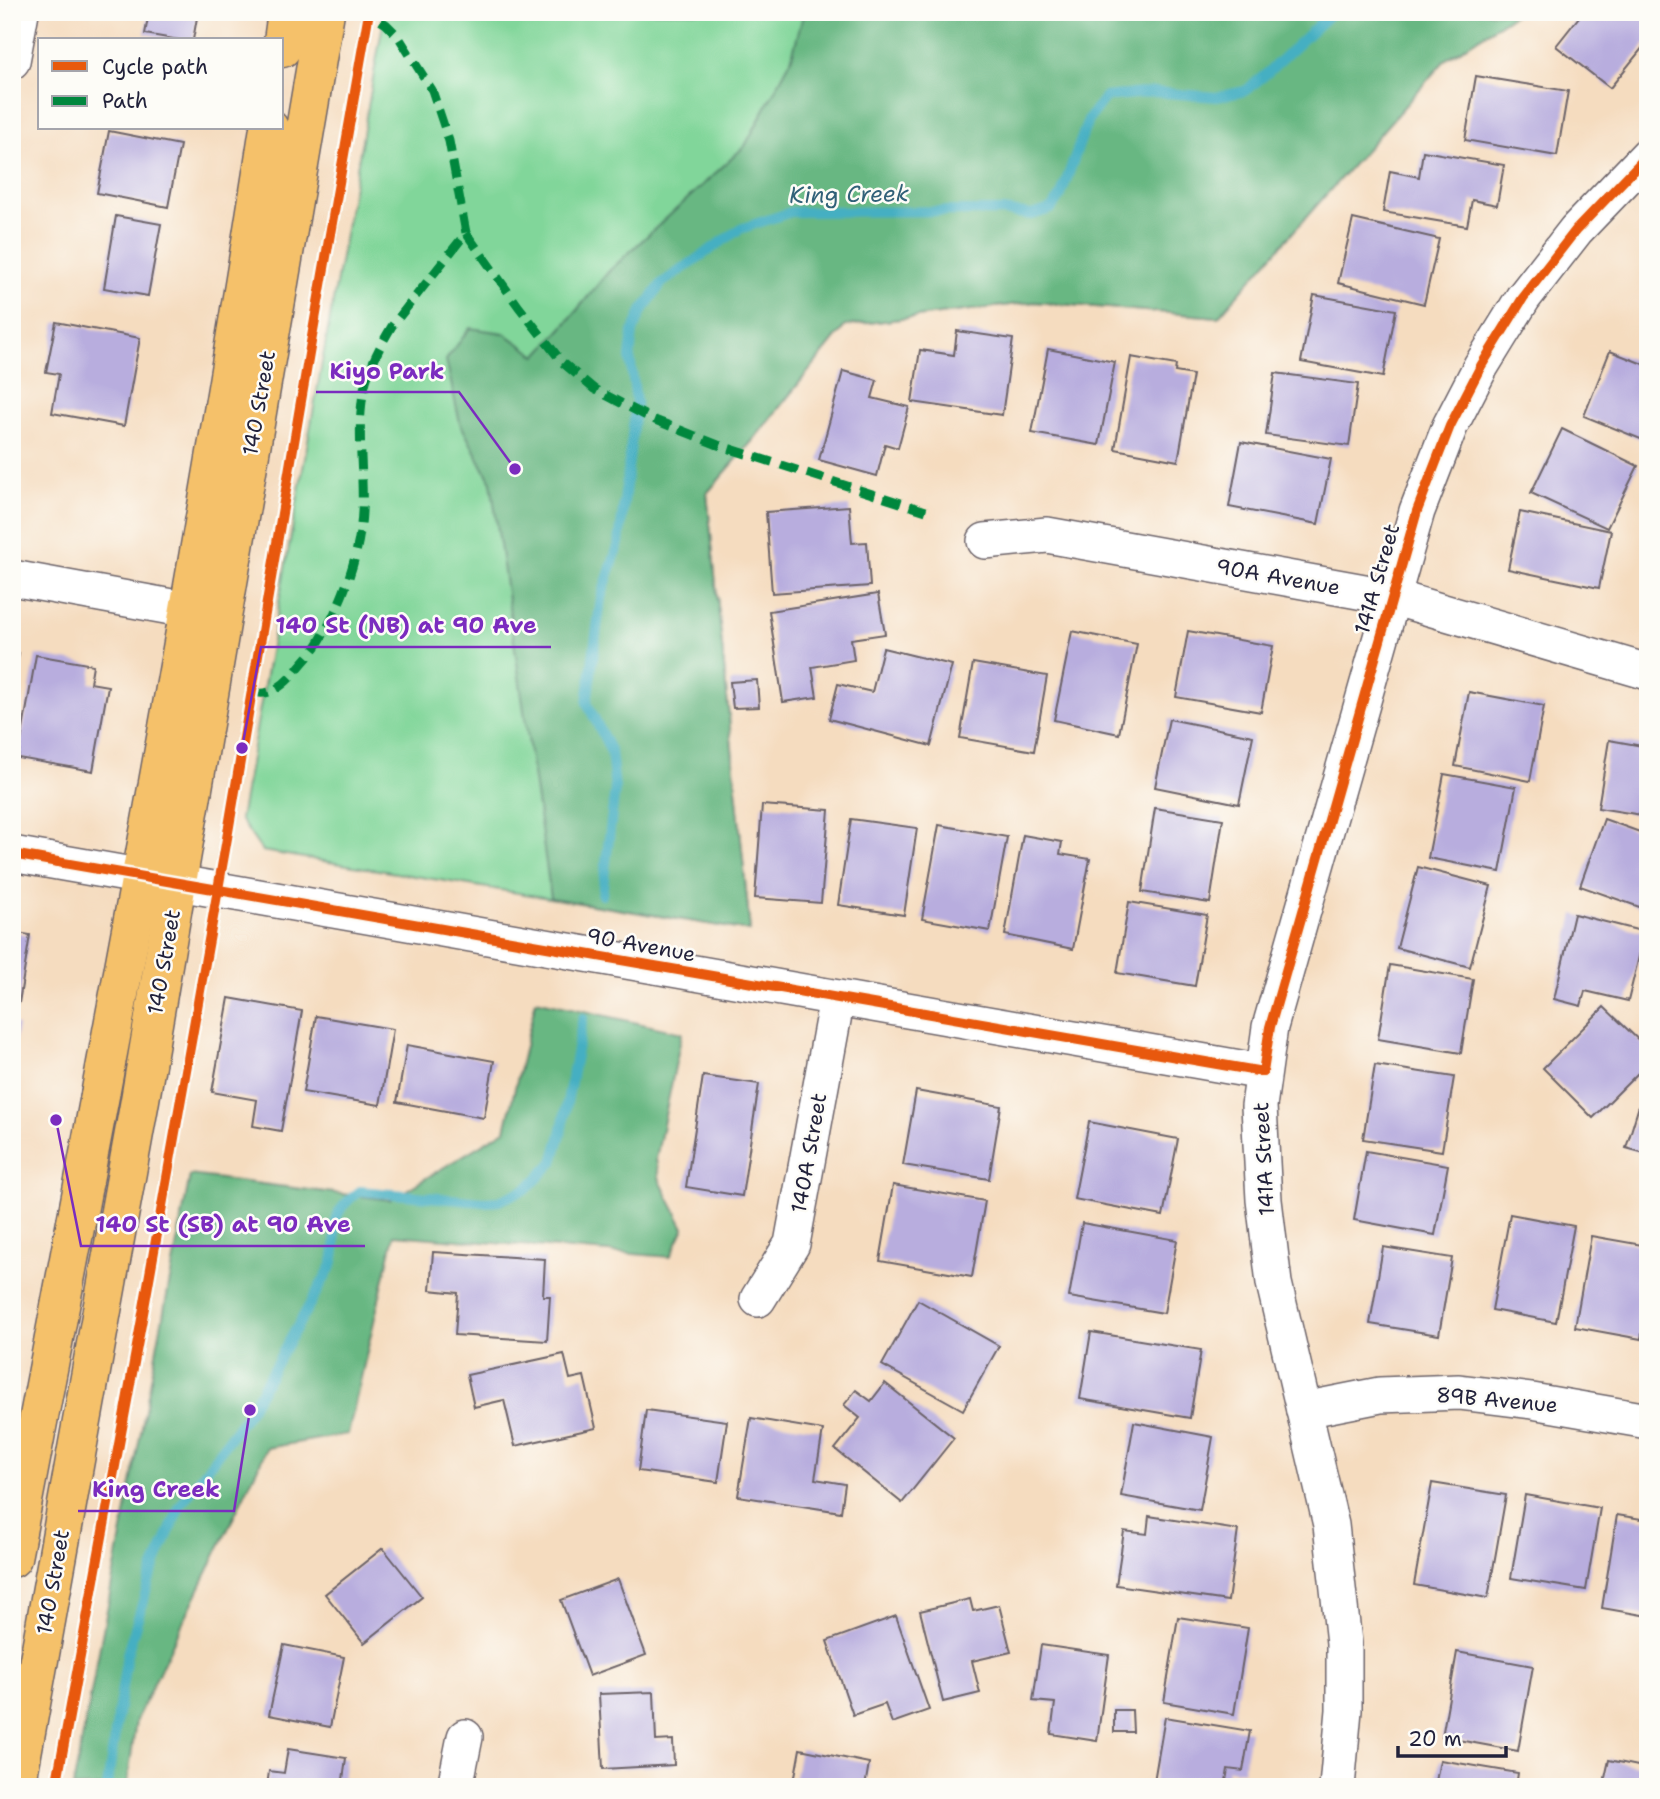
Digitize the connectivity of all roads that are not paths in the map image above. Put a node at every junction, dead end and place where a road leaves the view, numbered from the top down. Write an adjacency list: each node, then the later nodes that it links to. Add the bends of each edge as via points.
1 (21, 12): 5 (street)
2 (287, 12): 4 (main road)
3 (326, 12): 14 (main road, 140 Street)
4 (283, 38)
5 (12, 61)
6 (269, 130): 11 (main road, 140 Street)
7 (1648, 155): 10 (street, 141A Street, via 1576,230 1522,298 1481,366 1450,426 1417,511)
8 (985, 541): 10 (street, 90A Avenue, via 1047,535)
9 (12, 578): 11 (street)
10 (1392, 597): 12 (street, 90A Avenue); 16 (street, 141A Street, via 1270,1027)
11 (188, 610): 14 (main road, 140 Street)
12 (1648, 672)
13 (12, 854): 14 (street, 90 Avenue)
14 (159, 879): 15 (street, 90 Avenue); 20 (main road, 140 Street); 22 (main road, 140 Street, via 138,1114)
15 (837, 998): 16 (street, 90 Avenue); 17 (street, 140A Street, via 792,1244)
16 (1263, 1072): 18 (street, 141A Street, via 1259,1106 1267,1228 1274,1283)
17 (758, 1299)
18 (1304, 1410): 19 (street, 89B Avenue, via 1380,1395 1459,1392); 24 (street, 141A Street, via 1331,1525 1344,1643)
19 (1648, 1421)
20 (12, 1558)
21 (465, 1737): 23 (street)
22 (16, 1787)
23 (455, 1787)
24 (1338, 1787)

